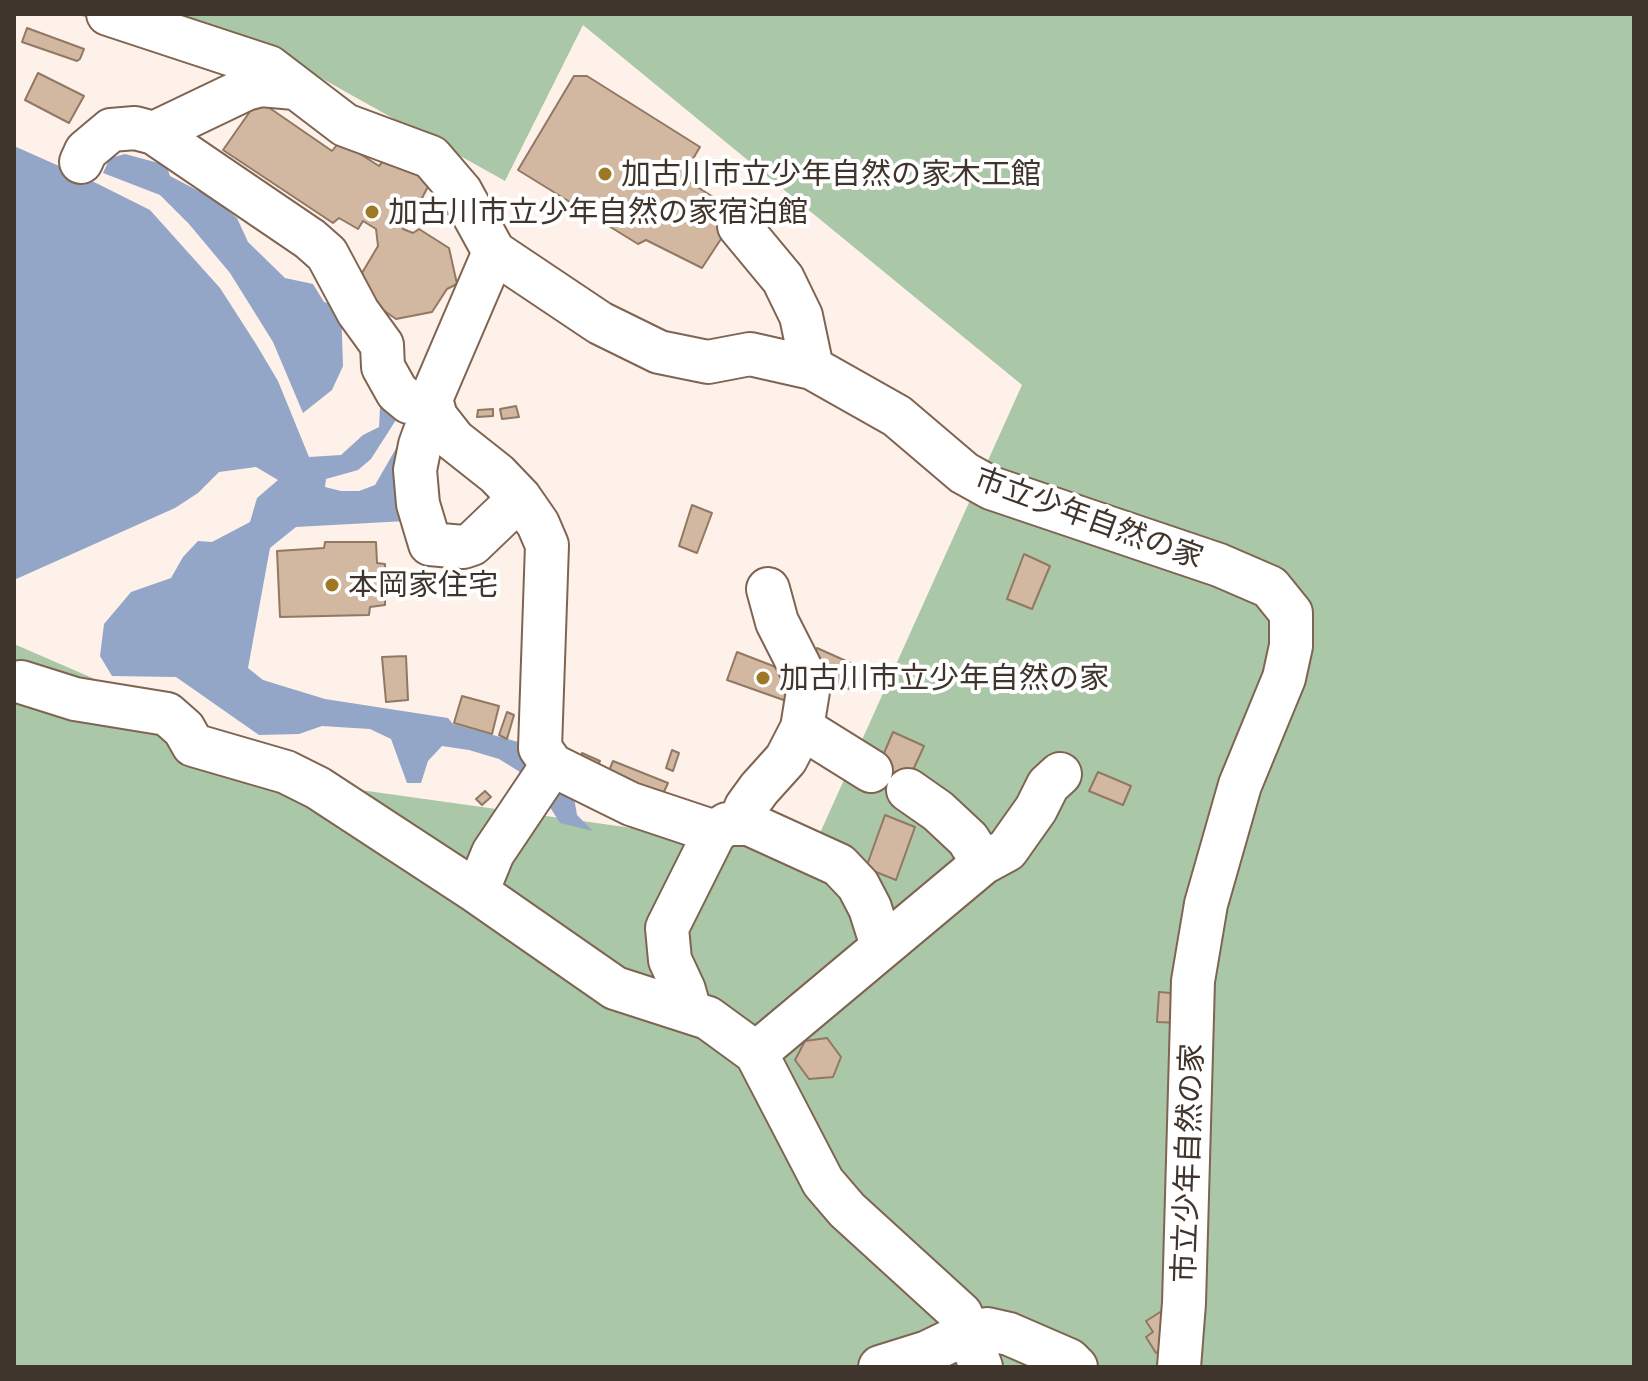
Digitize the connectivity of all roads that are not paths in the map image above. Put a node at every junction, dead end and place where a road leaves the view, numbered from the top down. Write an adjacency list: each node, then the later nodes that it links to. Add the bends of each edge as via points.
1 (108, 14): 2 (lane, 市立少年自然の家, via 269,67)
2 (295, 88): 3 (lane, via 246,89); 6 (lane, 市立少年自然の家, via 345,125 431,157 461,192)
3 (154, 133): 4 (lane, via 111,130); 8 (lane, via 327,254 382,345 383,367 397,392 409,402)
4 (81, 162)
5 (739, 226): 7 (lane, via 783,279 801,316)
6 (494, 252): 7 (lane, 市立少年自然の家, via 600,323 666,337 708,362 750,354); 8 (lane)
7 (812, 368): 26 (lane, 市立少年自然の家, via 897,416 964,473 991,488 1219,565 1270,587 1291,613 1284,678 1240,785 1206,904 1193,981)
8 (433, 408): 9 (lane, via 454,440); 9 (lane, via 415,470 424,544 472,544)
9 (520, 498): 13 (lane, via 547,545 540,748)
10 (768, 589): 12 (lane, via 777,622 809,685)
11 (21, 682): 19 (lane, via 75,699 167,714 193,745 286,772 318,788)
12 (802, 728): 14 (lane); 17 (lane, via 786,759)
13 (552, 765): 17 (lane, via 631,804); 19 (lane, via 493,853)
14 (871, 771)
15 (1060, 774): 18 (lane, via 1007,850)
16 (908, 790): 18 (lane, via 968,839)
17 (727, 828): 20 (lane, via 749,824 839,865 858,885); 21 (lane, via 667,928 670,960)
18 (983, 863): 20 (lane)
19 (477, 892): 21 (lane, via 615,988)
20 (882, 946): 22 (lane)
21 (690, 1011): 22 (lane)
22 (756, 1053): 23 (lane, via 823,1182 961,1314)
23 (974, 1350): 24 (lane, via 928,1352); 25 (lane, via 987,1329 1009,1334)
24 (880, 1367)
25 (1076, 1367)
26 (1179, 1367)

